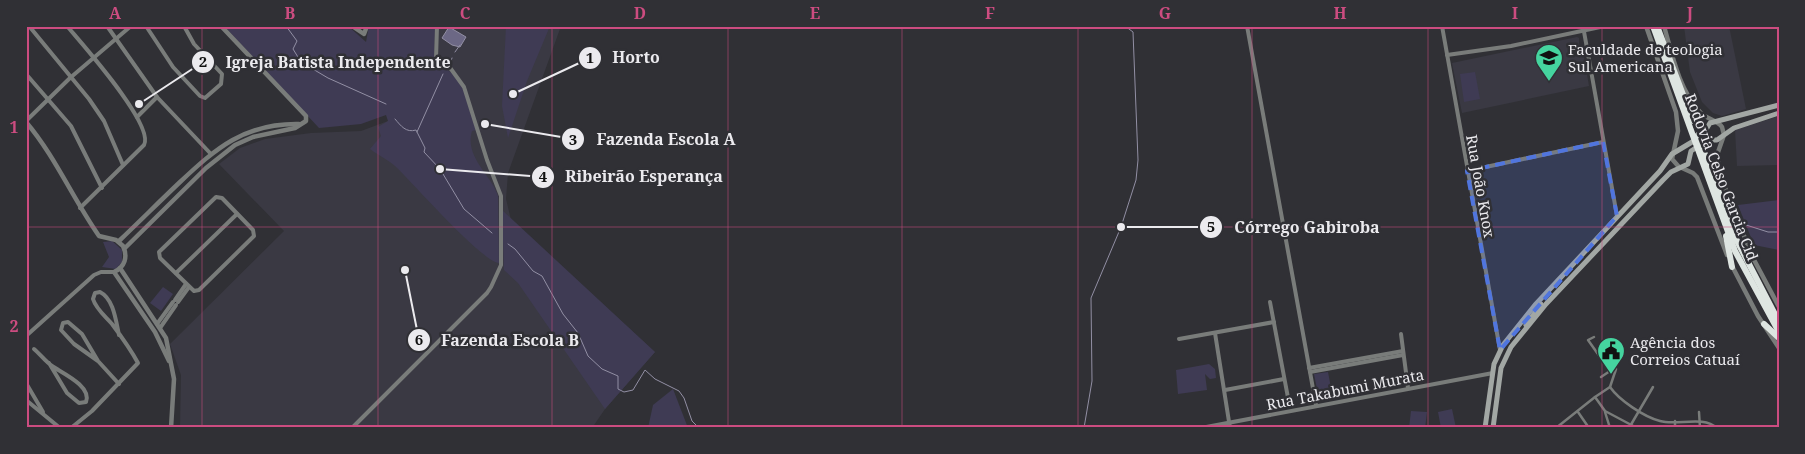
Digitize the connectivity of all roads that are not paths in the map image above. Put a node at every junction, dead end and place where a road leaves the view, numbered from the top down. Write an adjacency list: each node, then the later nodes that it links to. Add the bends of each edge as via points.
1 (29, 26): 25 (street)
2 (68, 26): 23 (street)
3 (107, 26): 20 (street)
4 (131, 26): 20 (street)
5 (146, 26): 6 (street, via 172,67 205,98 221,84 222,74 194,44)
6 (184, 26)
7 (221, 26): 34 (street, via 306,116 306,121)
8 (352, 26): 18 (street)
9 (367, 26): 18 (street, via 366,34)
10 (437, 26): 119 (street, via 435,56 438,62 451,68 464,87 502,196 501,265 486,293)
11 (1247, 26): 86 (street)
12 (1442, 26): 22 (street, Rua João Knox)
13 (1605, 26): 19 (street)
14 (1646, 26): 40 (street, via 1676,112 1678,130)
15 (1652, 26): 35 (highway, Rodovia Celso Garcia Cid)
16 (1658, 26): 21 (highway); 35 (highway, Rodovia Celso Garcia Cid)
17 (1664, 26): 21 (street)
18 (359, 29)
19 (1583, 29): 22 (street, via 1511,46); 37 (street)
20 (117, 38): 23 (street); 26 (street)
21 (1671, 52): 33 (street, via 1681,79 1700,112)
22 (1447, 55): 43 (street, Rua João Knox)
23 (94, 59): 25 (street); 31 (street, via 121,92)
24 (26, 74): 27 (street)
25 (70, 78): 27 (street); 41 (street, via 104,121)
26 (157, 97): 31 (street); 39 (street)
27 (47, 99): 32 (street); 44 (street, via 71,126)
28 (1779, 107): 30 (main road, via 1771,111); 33 (main road)
29 (1779, 113): 30 (main road)
30 (1770, 116): 36 (main road, via 1734,128)
31 (136, 117): 41 (street, via 146,142)
32 (26, 121): 46 (street, via 42,142)
33 (1715, 122): 36 (street, via 1721,125); 40 (main road, via 1707,126 1702,136)
34 (300, 124): 39 (street, via 280,124 251,131); 52 (street, via 235,145 206,168)
35 (1693, 127): 38 (highway, Rodovia Celso Garcia Cid)
36 (1724, 135): 42 (main road, via 1691,152 1689,161); 45 (street, via 1717,155)
37 (1603, 142): 43 (street); 48 (street)
38 (1702, 151): 49 (highway, Rodovia Celso Garcia Cid); 50 (highway, Rodovia Celso Garcia Cid)
39 (210, 153): 51 (street)
40 (1672, 154): 42 (street, via 1672,161); 48 (main road)
41 (123, 165): 44 (street)
42 (1681, 168): 53 (main road, via 1663,180); 56 (street, via 1693,173 1703,191)
43 (1467, 171): 82 (street, Rua João Knox)
44 (102, 188): 46 (street)
45 (1732, 207): 50 (highway); 65 (street, via 1752,256)
46 (80, 208): 51 (street, via 102,238)
47 (237, 214): 59 (street); 59 (street, via 217,196 167,243 159,254); 62 (street, via 254,234 253,238 198,291)
48 (1618, 216): 53 (main road, via 1598,242); 54 (main road)
49 (1723, 220): 56 (highway); 73 (highway, Rodovia Celso Garcia Cid, via 1745,270)
50 (1735, 237): 67 (highway, Rodovia Celso Garcia Cid)
51 (119, 242): 52 (street)
52 (125, 248): 57 (street, via 126,259)
53 (1598, 249): 55 (main road)
54 (1581, 256): 55 (main road, via 1590,251); 60 (main road)
55 (1590, 257): 61 (main road)
56 (1732, 267): 68 (street)
57 (120, 268): 58 (street); 70 (street)
58 (114, 272): 72 (street); 76 (street, via 94,275)
59 (176, 273): 62 (street)
60 (1562, 277): 61 (main road); 63 (main road)
61 (1567, 282): 71 (main road)
62 (188, 286): 70 (street)
63 (1548, 292): 71 (main road); 82 (main road)
64 (1270, 302): 66 (street)
65 (1779, 307)
66 (1274, 322): 74 (street); 91 (street)
67 (1779, 322)
68 (1764, 324): 78 (highway); 80 (street)
69 (115, 325): 69 (street, via 106,296 97,292 94,302); 93 (street, via 138,363)
70 (160, 327): 72 (street); 85 (street)
71 (1526, 328): 122 (main road, via 1502,365)
72 (155, 332): 85 (street)
73 (1779, 332)
74 (1215, 333): 79 (street); 97 (street)
75 (1401, 334): 84 (street)
76 (26, 336)
77 (1594, 337): 87 (street, via 1588,340)
78 (1779, 338)
79 (1179, 339)
80 (1779, 348)
81 (34, 349): 89 (street)
82 (1500, 350): 88 (main road)
83 (89, 352): 83 (street, via 75,326 63,323 64,335); 93 (street)
84 (1403, 353): 86 (street); 96 (street)
85 (169, 361): 118 (street, via 174,379)
86 (1310, 370): 103 (street)
87 (1610, 371): 90 (street); 94 (street, via 1616,370)
88 (1493, 373): 96 (street, Rua Takabumi Murata); 121 (main road)
89 (59, 374): 100 (street, via 79,384 87,397); 100 (street, via 67,393 76,402)
90 (1601, 377)
91 (1284, 379): 97 (street); 102 (street)
92 (26, 382): 101 (street)
93 (119, 384): 105 (street)
94 (1610, 387): 98 (street); 106 (street, via 1617,398)
95 (1653, 387): 106 (street)
96 (1408, 388): 103 (street, Rua Takabumi Murata)
97 (1225, 390): 104 (street)
98 (1594, 397): 107 (street); 108 (street, via 1578,408)
99 (26, 400): 101 (street)
100 (86, 402): 105 (street)
101 (34, 403): 117 (street)
102 (1289, 403)
103 (1316, 405): 111 (street, Rua Takabumi Murata)
104 (1227, 407): 110 (street); 114 (street)
105 (92, 410): 116 (street)
106 (1639, 410): 112 (street, via 1661,421); 115 (street)
107 (1605, 411): 115 (street); 125 (street)
108 (1578, 412): 123 (street); 124 (street)
109 (1699, 412): 113 (street)
110 (1229, 415): 111 (street); 114 (street)
111 (1240, 420): 114 (street, Rua Takabumi Murata)
112 (1675, 421): 113 (street); 127 (street)
113 (1699, 422): 128 (street); 129 (street)
114 (1229, 424): 120 (street, Rua Takabumi Murata)
115 (1630, 426): 126 (street)
116 (74, 427)
117 (60, 428)
118 (171, 428)
119 (352, 428)
120 (1201, 428)
121 (1485, 428)
122 (1493, 428)
123 (1556, 428)
124 (1589, 428)
125 (1610, 428)
126 (1637, 428)
127 (1675, 428)
128 (1700, 428)
129 (1717, 428)

